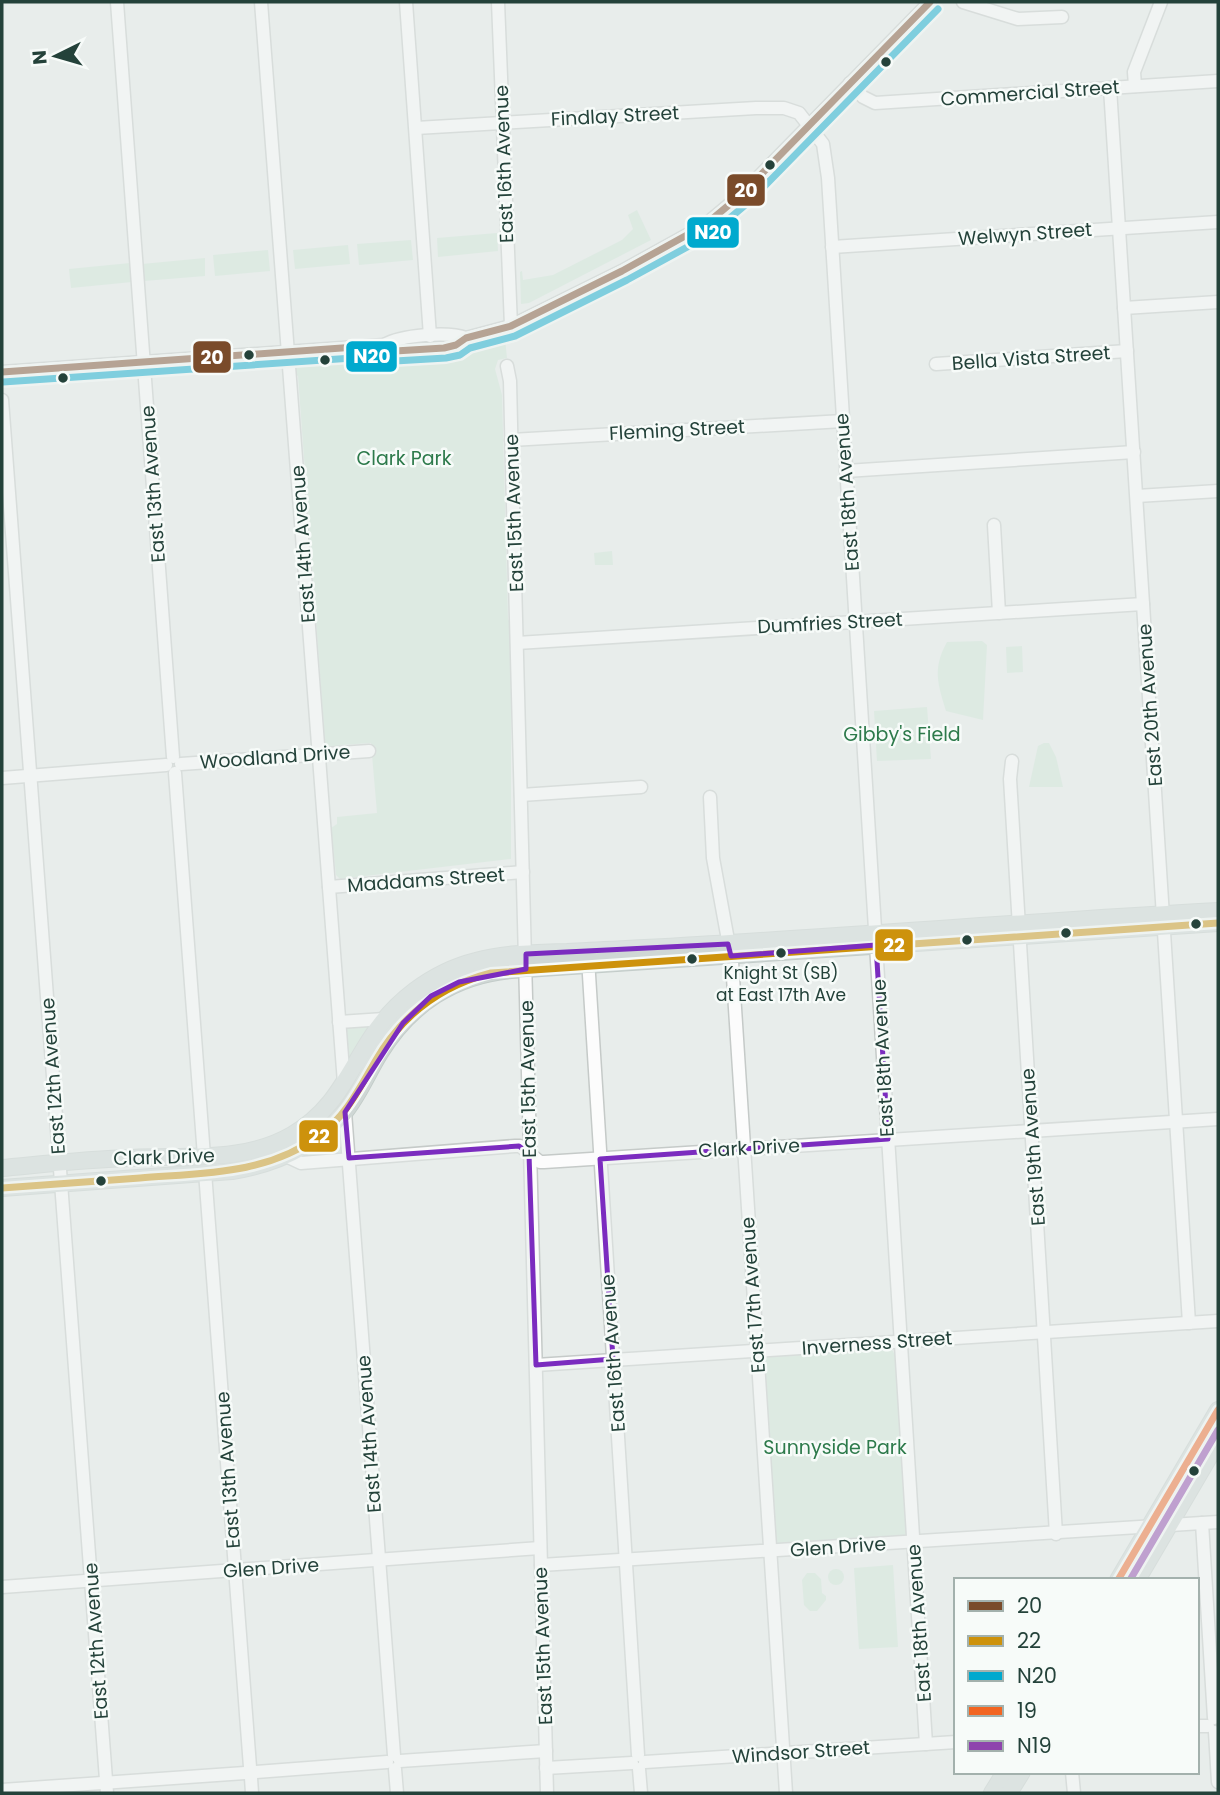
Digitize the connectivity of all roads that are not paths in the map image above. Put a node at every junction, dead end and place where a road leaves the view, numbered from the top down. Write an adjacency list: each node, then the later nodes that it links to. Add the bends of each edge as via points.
1 (117, 2): 27 (street, East 13th Avenue)
2 (261, 2): 26 (street, East 14th Avenue)
3 (406, 2): 15 (street)
4 (498, 2): 13 (street, East 16th Avenue)
5 (930, 2): 10 (street)
6 (962, 2): 8 (street, via 1018,19)
7 (1161, 2): 11 (street, via 1134,72)
8 (1062, 17)
9 (1218, 81): 11 (street, Commercial Street)
10 (850, 83): 12 (street, Commercial Street, via 875,103); 14 (street)
11 (1135, 86): 12 (street, Commercial Street)
12 (1110, 88): 17 (street, East 20th Avenue)
13 (503, 123): 14 (street, Findlay Street, via 756,108 792,110); 15 (street, Findlay Street); 21 (street, East 16th Avenue)
14 (809, 125): 18 (street, East 18th Avenue, via 824,147); 21 (street, via 705,225)
15 (416, 128): 22 (street)
16 (1218, 222): 17 (street, Welwyn Street)
17 (1118, 228): 18 (street, Welwyn Street); 20 (street, East 20th Avenue)
18 (832, 247): 32 (street, East 18th Avenue)
19 (1218, 302): 20 (street)
20 (1124, 308): 25 (street, East 20th Avenue)
21 (510, 326): 23 (street)
22 (430, 336): 23 (street); 24 (street, via 394,339)
23 (466, 338): 24 (street, via 456,345 421,350 395,351)
24 (384, 345): 26 (street)
25 (1127, 351): 28 (street, Bella Vista Street); 34 (street, East 20th Avenue)
26 (289, 352): 27 (street); 44 (street, East 14th Avenue)
27 (145, 362): 30 (street); 46 (street, East 13th Avenue)
28 (936, 364)
29 (507, 366): 33 (street, East 15th Avenue)
30 (2, 372)
31 (2, 400): 47 (street, East 12th Avenue)
32 (843, 422): 33 (street, Fleming Street); 35 (street, East 18th Avenue)
33 (511, 440): 42 (street, East 15th Avenue)
34 (1134, 452): 35 (street); 37 (street, East 20th Avenue)
35 (846, 471): 41 (street, East 18th Avenue)
36 (1218, 491): 37 (street)
37 (1136, 496): 39 (street, East 20th Avenue)
38 (994, 525): 40 (street)
39 (1143, 604): 40 (street, Dumfries Street); 55 (street, East 20th Avenue)
40 (999, 613): 41 (street, Dumfries Street)
41 (856, 621): 42 (street, Dumfries Street); 58 (street, East 18th Avenue)
42 (517, 643): 50 (street, East 15th Avenue)
43 (369, 751): 44 (street, Woodland Drive)
44 (318, 754): 46 (street, Woodland Drive); 53 (street, East 14th Avenue)
45 (1012, 761): 57 (street, East 19th Avenue)
46 (174, 765): 47 (street, Woodland Drive); 76 (street, East 13th Avenue)
47 (30, 776): 48 (street, Woodland Drive); 75 (street, East 12th Avenue)
48 (2, 778)
49 (641, 787): 50 (street)
50 (522, 795): 52 (street, East 15th Avenue)
51 (710, 797): 59 (street, East 17th Avenue, via 713,858)
52 (523, 873): 53 (street, Maddams Street); 61 (street, East 15th Avenue)
53 (329, 887): 63 (street, East 14th Avenue)
54 (1218, 911): 55 (main road)
55 (1163, 920): 56 (main road); 57 (main road); 67 (street, East 20th Avenue)
56 (1218, 923)
57 (1019, 930): 58 (main road); 68 (street, East 19th Avenue)
58 (876, 938): 59 (main road); 69 (street, East 18th Avenue)
59 (729, 950): 60 (main road); 70 (street, East 17th Avenue)
60 (588, 958): 61 (main road); 74 (street, East 16th Avenue)
61 (526, 961): 62 (main road, Clark Drive, via 476,961 449,970 409,995); 65 (main road, Clark Drive, via 431,996 389,1039); 71 (street, East 15th Avenue)
62 (384, 1019): 63 (street); 64 (main road, Clark Drive)
63 (339, 1021): 64 (street, East 14th Avenue)
64 (345, 1086): 76 (main road, Clark Drive, via 329,1106 290,1136)
65 (345, 1112): 72 (main road, Clark Drive); 73 (street, East 14th Avenue)
66 (1218, 1119): 67 (street, Clark Drive)
67 (1176, 1122): 68 (street, Clark Drive); 81 (street, East 20th Avenue)
68 (1032, 1131): 69 (street, Clark Drive); 82 (street, East 19th Avenue)
69 (888, 1139): 70 (street, Clark Drive); 83 (street, East 18th Avenue)
70 (744, 1148): 74 (street, Clark Drive); 84 (street, East 17th Avenue)
71 (529, 1154): 73 (street, Clark Drive, via 516,1146); 74 (street, Clark Drive, via 540,1162); 86 (street, East 15th Avenue)
72 (286, 1156): 73 (street, Clark Drive, via 301,1163); 76 (main road, Clark Drive, via 247,1168)
73 (349, 1158): 97 (street, East 14th Avenue)
74 (600, 1158): 85 (street, East 16th Avenue)
75 (60, 1163): 76 (main road, Clark Drive, via 131,1158); 77 (main road, Clark Drive); 78 (street, East 12th Avenue)
76 (205, 1164): 78 (main road, Clark Drive); 100 (street, East 13th Avenue)
77 (2, 1168)
78 (61, 1183): 79 (main road, Clark Drive); 103 (street, East 12th Avenue)
79 (2, 1188)
80 (1218, 1321): 81 (street, Inverness Street)
81 (1189, 1322): 82 (street, Inverness Street)
82 (1045, 1332): 83 (street, Inverness Street); 93 (street, East 19th Avenue)
83 (901, 1342): 84 (street, Inverness Street); 94 (street, East 18th Avenue)
84 (757, 1351): 85 (street, Inverness Street); 96 (street, East 17th Avenue)
85 (613, 1359): 86 (street, Inverness Street); 98 (street, East 16th Avenue)
86 (536, 1364): 95 (street, East 15th Avenue)
87 (1218, 1410): 92 (main road)
88 (1218, 1442): 91 (main road)
89 (1218, 1522): 90 (street, Glen Drive)
90 (1202, 1523): 91 (street, Glen Drive); 105 (street)
91 (1169, 1525): 92 (street, Glen Drive); 102 (main road)
92 (1149, 1528): 93 (street, Glen Drive); 101 (main road)
93 (1056, 1534): 94 (street, Glen Drive)
94 (914, 1542): 96 (street, Glen Drive); 107 (street, East 18th Avenue)
95 (540, 1548): 97 (street, Glen Drive); 99 (street, East 15th Avenue)
96 (770, 1551): 98 (street, Glen Drive); 109 (street, East 17th Avenue)
97 (378, 1560): 100 (street, Glen Drive); 110 (street, East 14th Avenue)
98 (626, 1561): 99 (street, Glen Drive); 111 (street, East 16th Avenue)
99 (541, 1565): 108 (street, East 15th Avenue)
100 (235, 1571): 103 (street, Glen Drive); 113 (street, East 13th Avenue)
101 (1119, 1578)
102 (1138, 1578)
103 (91, 1581): 104 (street, Glen Drive); 118 (street, East 12th Avenue)
104 (2, 1587)
105 (1212, 1726): 117 (street)
106 (954, 1742): 107 (street, Windsor Street)
107 (926, 1744): 109 (street, Windsor Street)
108 (545, 1751): 110 (street); 112 (street, East 15th Avenue)
109 (783, 1753): 111 (street, Windsor Street); 124 (street, East 17th Avenue)
110 (394, 1762): 113 (street); 121 (street, East 14th Avenue)
111 (638, 1762): 112 (street, Windsor Street); 123 (street, East 16th Avenue)
112 (546, 1768): 122 (street, East 15th Avenue)
113 (250, 1772): 118 (street); 120 (street, East 13th Avenue)
114 (1003, 1774): 125 (main road)
115 (1021, 1774): 126 (main road)
116 (1072, 1774): 127 (street)
117 (1218, 1782)
118 (107, 1788): 119 (street)
119 (2, 1790)
120 (252, 1793)
121 (397, 1793)
122 (547, 1793)
123 (641, 1793)
124 (786, 1793)
125 (992, 1793)
126 (1009, 1793)
127 (1074, 1793)

